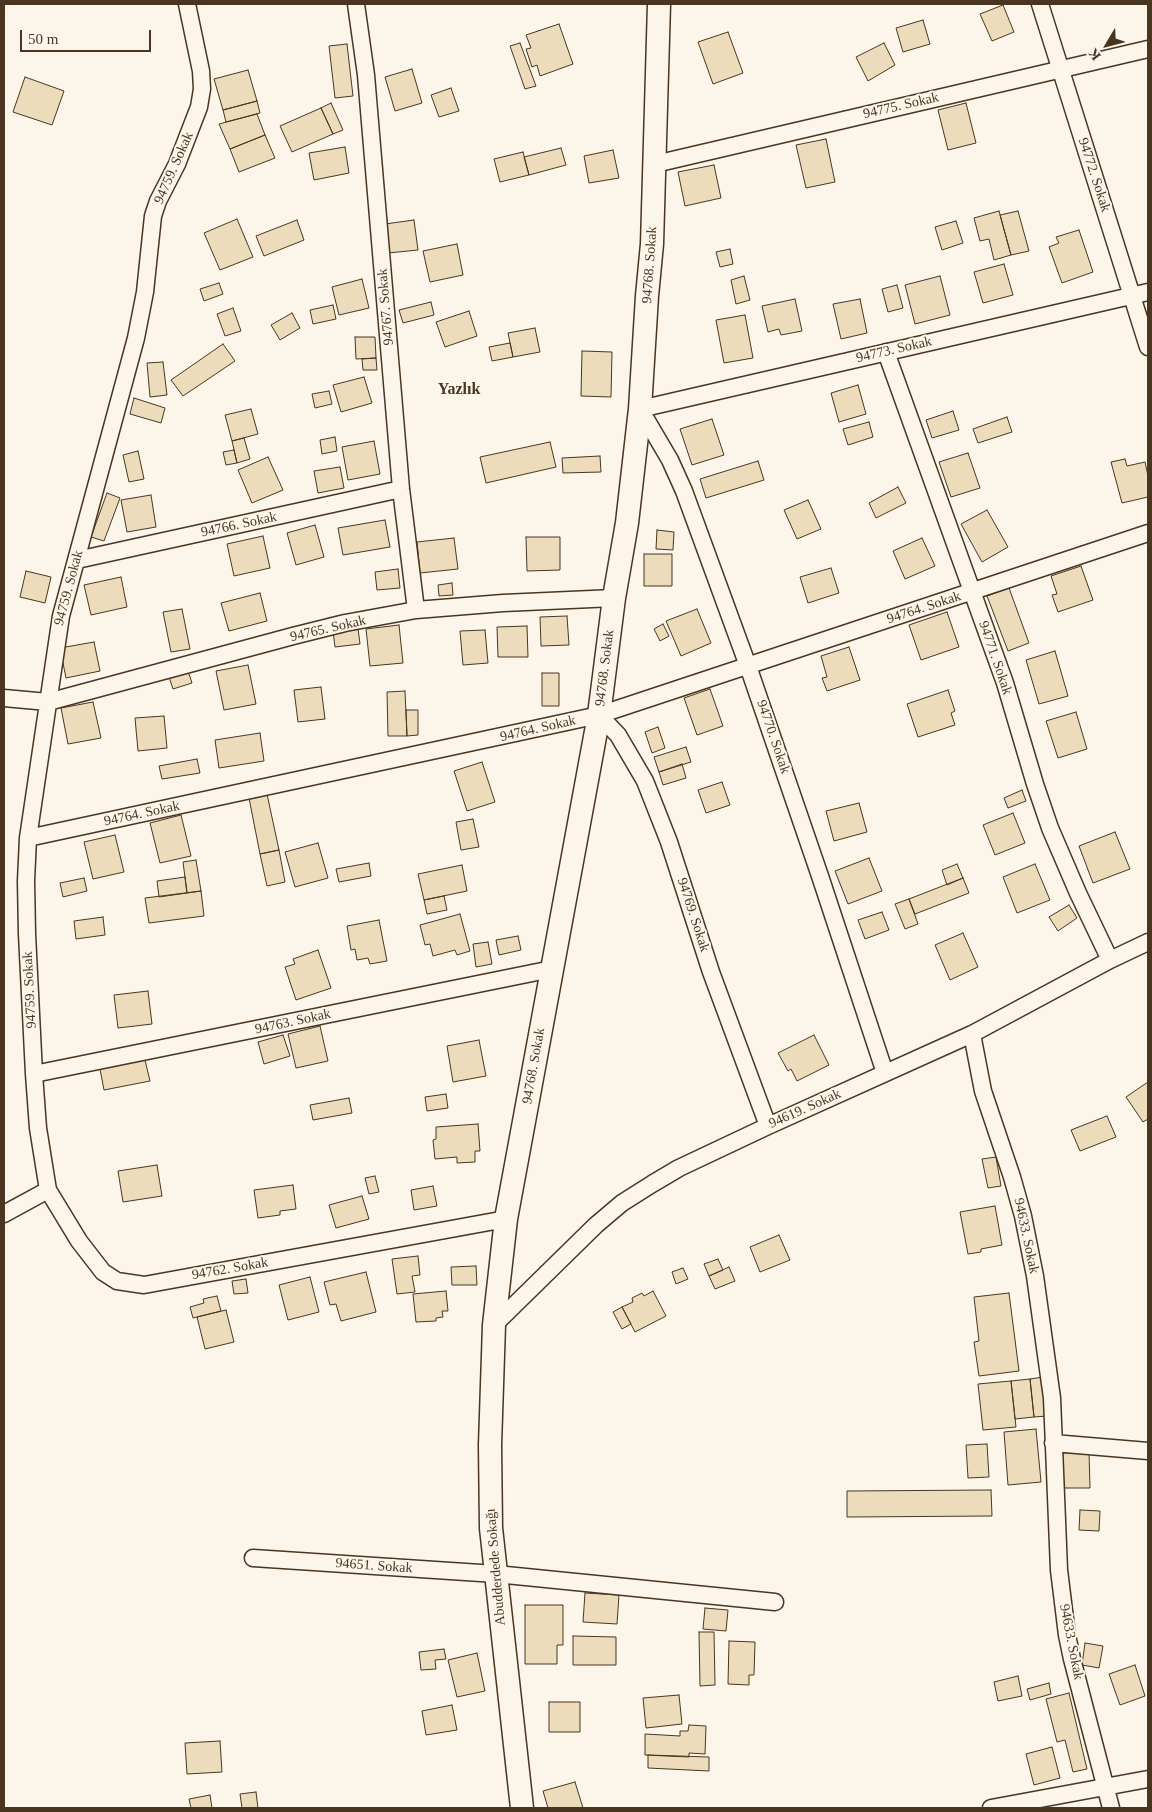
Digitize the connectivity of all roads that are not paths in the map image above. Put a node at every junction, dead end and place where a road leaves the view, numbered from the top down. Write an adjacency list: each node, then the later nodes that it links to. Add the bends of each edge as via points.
1 (187, 4): 14 (street, 94759. Sokak, via 201,71 199,107 153,216 145,292 136,338)
2 (356, 4): 12 (street, 94767. Sokak, via 366,75)
3 (659, 4): 7 (street, 94768. Sokak)
4 (1040, 4): 6 (street, 94772. Sokak)
5 (1148, 49): 6 (street, 94775. Sokak)
6 (1060, 69): 7 (street, 94775. Sokak); 8 (street, 94772. Sokak)
7 (655, 164): 11 (street, 94768. Sokak)
8 (1140, 293): 9 (street, 94772. Sokak); 10 (street, 94773. Sokak)
9 (1148, 347)
10 (886, 352): 11 (street, 94773. Sokak); 15 (street, 94771. Sokak)
11 (640, 409): 16 (street, 94768. Sokak); 18 (street, 94770. Sokak, via 684,491)
12 (401, 489): 14 (street, 94766. Sokak); 17 (street, 94767. Sokak)
13 (1148, 533): 15 (street, 94764. Sokak)
14 (77, 560): 20 (street, 94759. Sokak, via 61,616)
15 (972, 592): 18 (street, 94764. Sokak); 24 (street, 94771. Sokak, via 1005,683 1050,828)
16 (614, 598): 17 (street, 94765. Sokak); 21 (street, 94768. Sokak)
17 (416, 610): 20 (street, 94765. Sokak, via 293,636)
18 (748, 666): 21 (street, 94764. Sokak); 28 (street, 94770. Sokak)
19 (4, 698): 20 (street, 94765. Sokak)
20 (48, 702): 22 (street, 94759. Sokak)
21 (599, 715): 22 (street, 94764. Sokak); 25 (street, 94768. Sokak); 29 (street, 94769. Sokak, via 618,735 644,782 669,842 711,972)
22 (28, 838): 27 (street, 94759. Sokak, via 27,934)
23 (1148, 942): 24 (street, 94619. Sokak)
24 (1110, 960): 26 (street, 94619. Sokak)
25 (552, 969): 27 (street, 94763. Sokak); 32 (street, 94768. Sokak)
26 (972, 1034): 28 (street, 94619. Sokak); 34 (street, 94633. Sokak, via 983,1091 1012,1177 1031,1259 1049,1367)
27 (34, 1074): 30 (street, 94759. Sokak)
28 (885, 1074): 29 (street, 94619. Sokak)
29 (768, 1126): 33 (street, 94619. Sokak, via 679,1168 622,1203)
30 (48, 1190): 31 (street); 32 (street, 94762. Sokak, via 79,1241 103,1272 117,1280 144,1285)
31 (4, 1214)
32 (506, 1219): 33 (street, 94768. Sokak)
33 (494, 1325): 37 (street, Abudderdede Sokağı, via 490,1487)
34 (1053, 1442): 35 (street); 40 (street, 94633. Sokak, via 1067,1635)
35 (1148, 1451)
36 (253, 1558): 37 (street, 94651. Sokak)
37 (496, 1574): 38 (street, 94651. Sokak); 41 (street, Abudderdede Sokağı)
38 (775, 1602)
39 (1148, 1778): 40 (street)
40 (1106, 1786): 42 (street); 43 (street, 94633. Sokak)
41 (522, 1808)
42 (991, 1808)
43 (1111, 1808)

